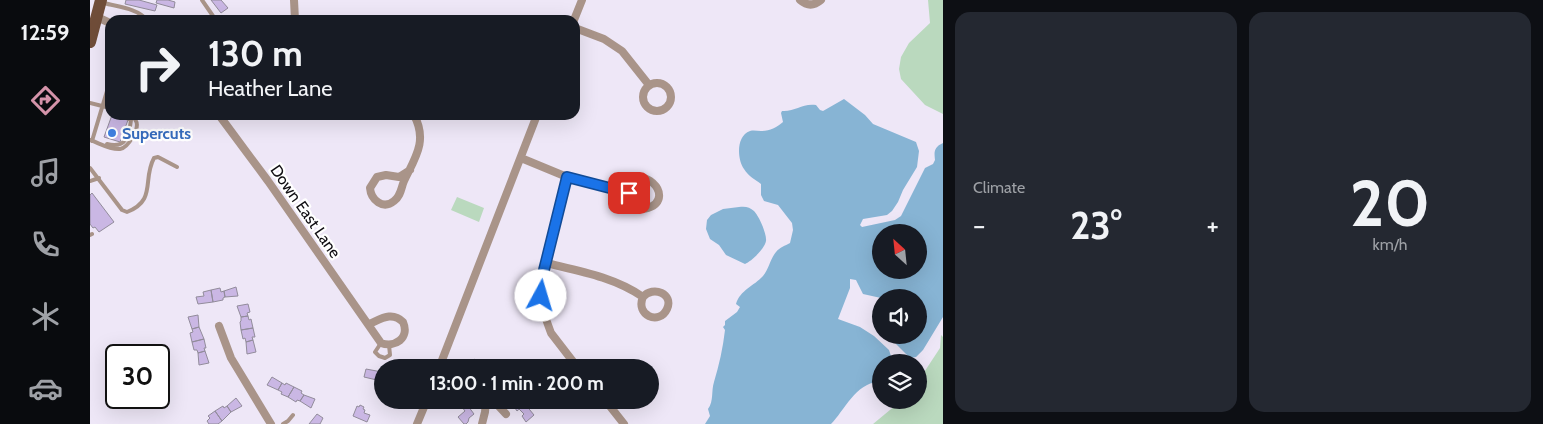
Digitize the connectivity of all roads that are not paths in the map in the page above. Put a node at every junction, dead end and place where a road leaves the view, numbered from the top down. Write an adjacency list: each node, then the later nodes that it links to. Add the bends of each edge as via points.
1 (98, 0): 7 (lane); 11 (main road)
2 (202, 0): 8 (lane)
3 (294, 0): 9 (street)
4 (582, 0): 10 (street)
5 (800, 0): 6 (street, via 810,5)
6 (822, 0)
7 (143, 15)
8 (212, 15)
9 (295, 15)
10 (576, 15)
11 (96, 17): 12 (street); 14 (main road)
12 (105, 21)
13 (580, 30): 15 (street, via 604,39 622,51)
14 (91, 37)
15 (649, 85)
16 (90, 103): 17 (lane)
17 (105, 107)
18 (105, 112): 24 (lane)
19 (131, 120): 24 (lane, via 124,142 116,146)
20 (136, 120): 24 (lane, via 127,146 113,149)
21 (223, 120): 35 (street, Down East Lane)
22 (416, 120): 28 (street, via 420,144)
23 (535, 120): 25 (street)
24 (92, 141)
25 (520, 158): 29 (street); 39 (street)
26 (177, 167): 30 (lane, via 154,158 145,199 127,212 122,210)
27 (90, 168): 30 (lane)
28 (410, 170): 28 (street, via 399,177 383,175 375,179 370,188 371,195 382,204 394,202)
29 (567, 177): 32 (street); 33 (street)
30 (98, 178): 31 (lane)
31 (90, 181)
32 (629, 193)
33 (546, 262): 34 (street, via 610,280); 40 (street, via 541,288 543,311 555,340)
34 (643, 297)
35 (369, 324): 37 (street, Down East Lane); 38 (street, via 390,316 401,321 405,328 404,336)
36 (219, 326): 47 (street, via 231,358)
37 (381, 343): 38 (street); 38 (lane, via 375,352 385,358 390,355)
38 (389, 345)
39 (442, 359)
40 (571, 359)
41 (423, 409): 49 (street)
42 (485, 409): 50 (street)
43 (501, 409): 45 (street)
44 (612, 409): 51 (street)
45 (506, 414)
46 (293, 415): 48 (lane)
47 (272, 424)
48 (283, 424)
49 (417, 424)
50 (482, 424)
51 (624, 424)

